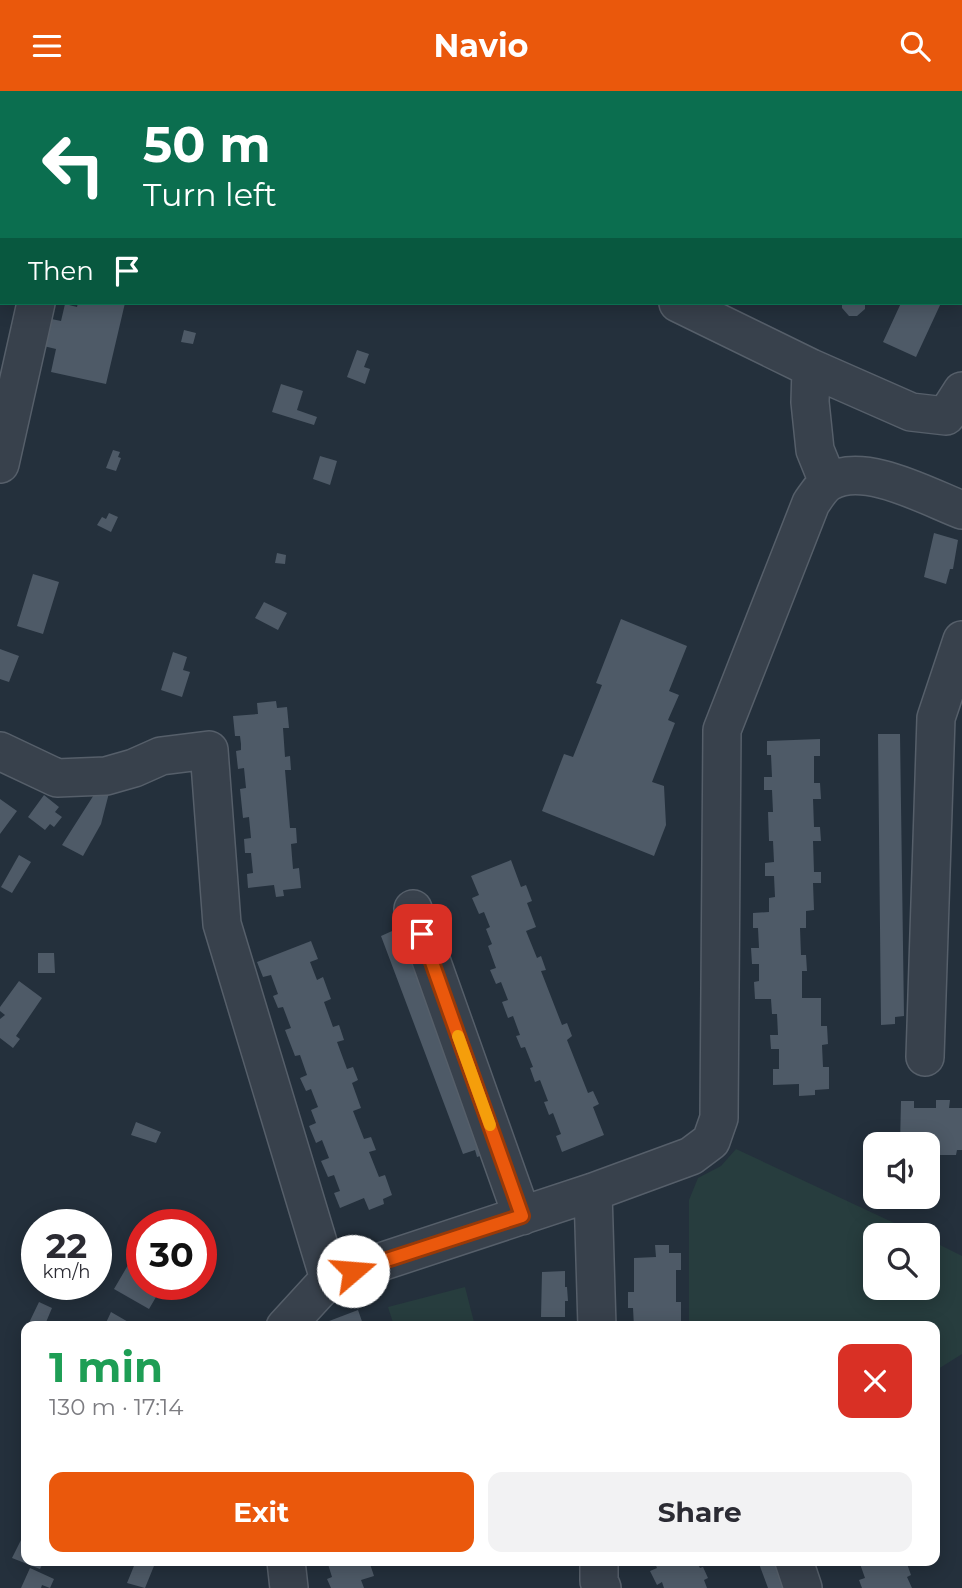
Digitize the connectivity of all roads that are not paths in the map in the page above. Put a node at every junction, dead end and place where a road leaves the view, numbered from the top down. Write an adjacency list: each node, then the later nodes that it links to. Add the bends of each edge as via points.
1 (36, 305): 5 (street)
2 (682, 305): 3 (street)
3 (811, 368): 4 (street, via 911,412); 6 (street, via 815,450)
4 (957, 411)
5 (0, 464)
6 (828, 482): 7 (street, via 850,475 878,478); 12 (street, via 811,503 722,730 719,1118 711,1142 691,1156)
7 (962, 510)
8 (962, 640): 11 (street, via 936,718)
9 (0, 751): 14 (street, via 57,778 106,776 161,756 209,750 222,924)
10 (412, 909): 13 (street)
11 (925, 1057)
12 (593, 1192): 13 (street); 16 (street)
13 (522, 1216): 14 (street)
14 (329, 1279): 15 (street)
15 (290, 1321)
16 (597, 1321)
17 (286, 1566): 20 (street)
18 (599, 1566): 21 (street)
19 (796, 1566): 22 (street)
20 (289, 1588)
21 (601, 1588)
22 (803, 1588)

